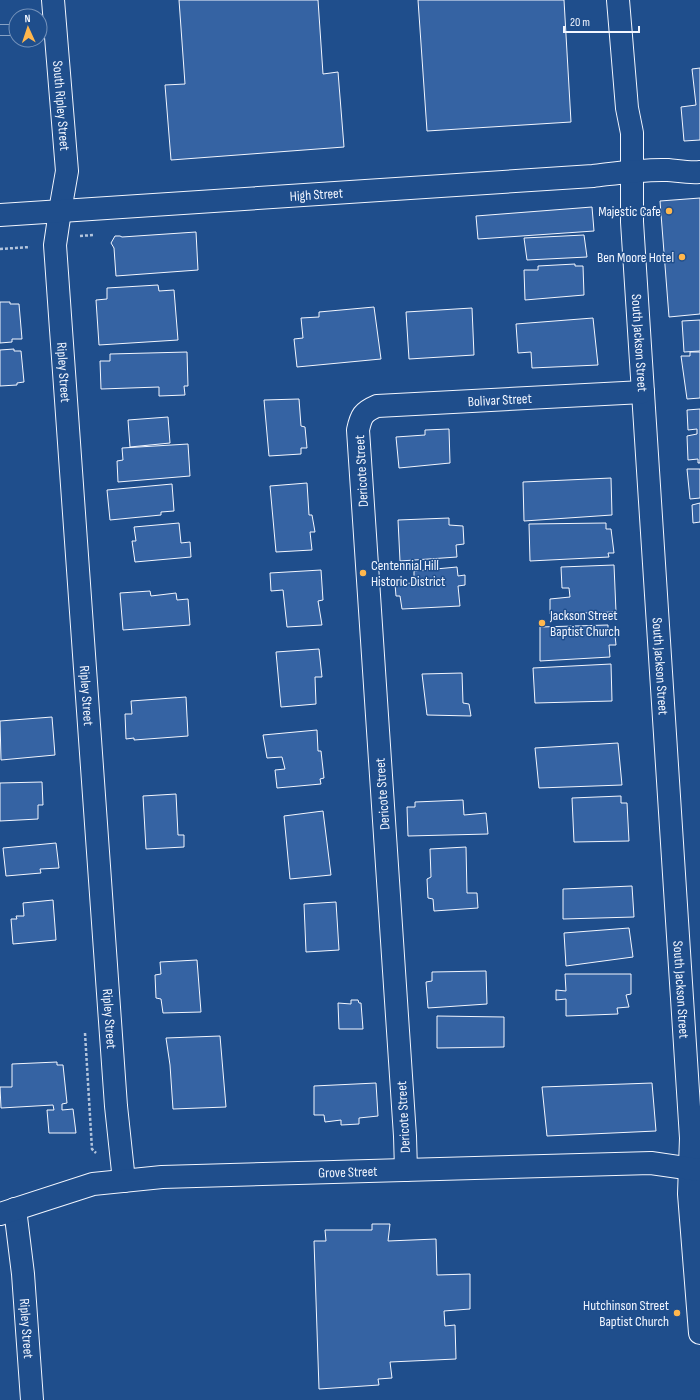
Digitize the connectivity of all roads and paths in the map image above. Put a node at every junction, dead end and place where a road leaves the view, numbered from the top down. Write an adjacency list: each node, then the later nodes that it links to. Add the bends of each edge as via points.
1 (53, 0): 3 (street, South Ripley Street)
2 (618, 0): 4 (street, South Jackson Street, via 627,108 632,133)
3 (48, 31): 6 (street, South Ripley Street, via 67,171)
4 (632, 171): 5 (street, High Street); 6 (street, High Street); 10 (street, South Jackson Street, via 632,222)
5 (700, 172)
6 (60, 212): 7 (street, High Street); 14 (street, Ripley Street, via 54,245 115,1098)
7 (0, 215)
8 (30, 247): 9 (path)
9 (0, 249)
10 (643, 392): 11 (street, Bolivar Street, via 377,406 368,410); 12 (street, South Jackson Street)
11 (361, 418): 13 (street, Dericote Street, via 358,430)
12 (695, 1169): 13 (street, Grove Street, via 650,1163); 16 (street, South Jackson Street, via 689,1194)
13 (406, 1170): 14 (street, Grove Street, via 170,1177)
14 (124, 1181): 15 (street, Grove Street, via 93,1184)
15 (7, 1212): 17 (street, Ripley Street, via 23,1274)
16 (700, 1333)
17 (32, 1400)

